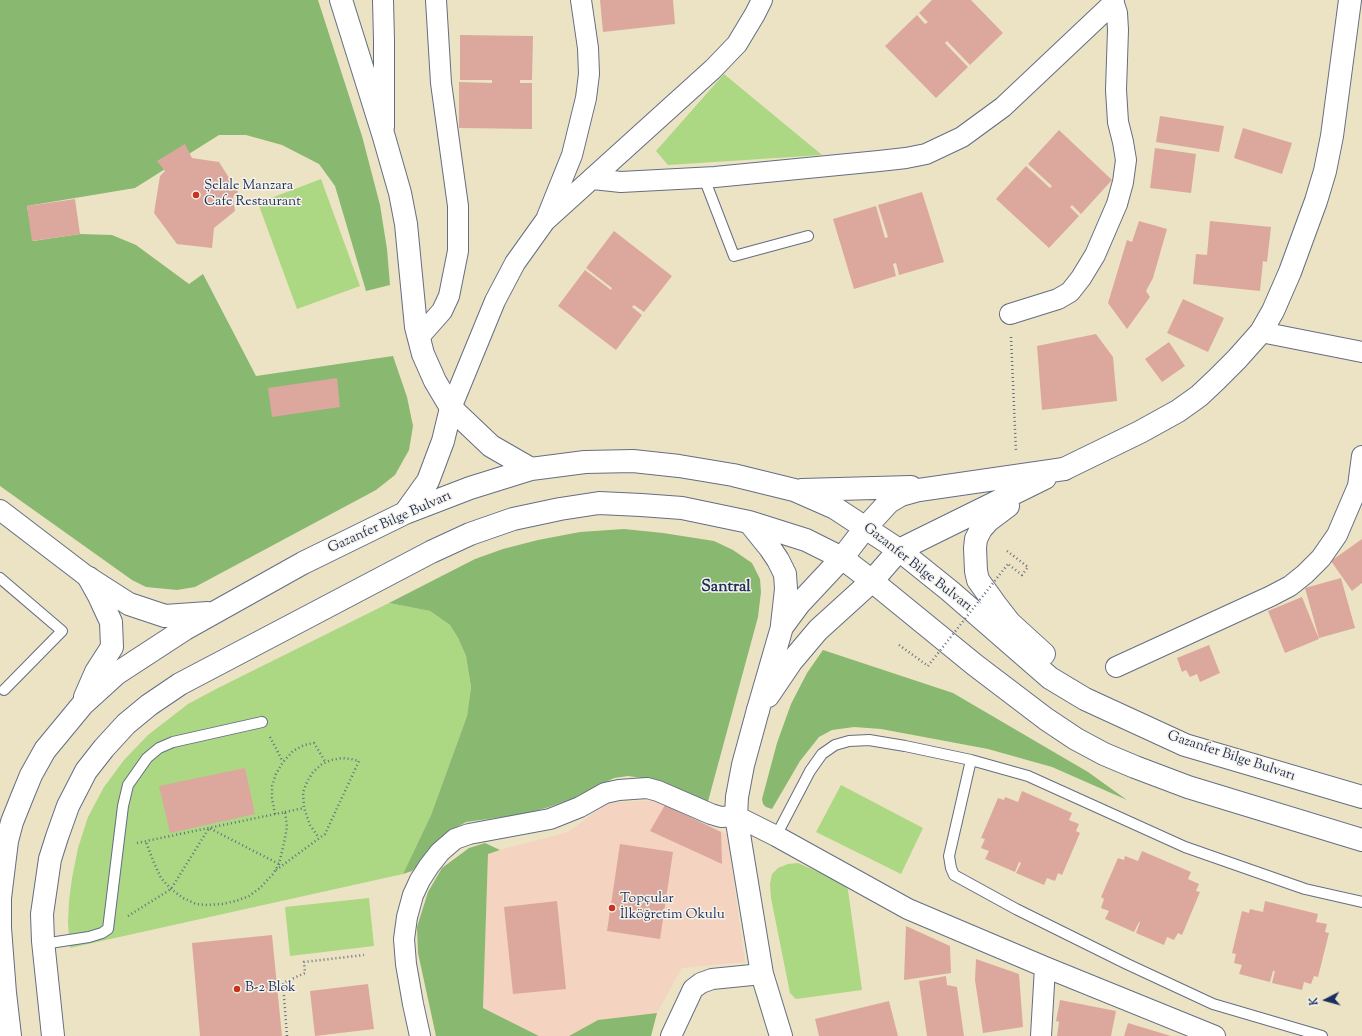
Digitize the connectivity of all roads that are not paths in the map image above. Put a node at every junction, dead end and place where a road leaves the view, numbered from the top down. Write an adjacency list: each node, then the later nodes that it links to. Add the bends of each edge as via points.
1 (341, 0): 8 (main road)
2 (383, 0): 8 (street)
3 (436, 0): 15 (street, via 441,84 458,206 458,251 449,296 442,311)
4 (581, 0): 11 (street, via 589,67 586,98 572,155)
5 (762, 0): 10 (street, via 737,44)
6 (1114, 0): 9 (street, via 1003,107 962,137 926,154); 13 (street, via 1118,30 1118,122 1126,160 1117,204 1095,255 1070,292 1058,299)
7 (1350, 0): 14 (main road, via 1325,170 1290,272)
8 (384, 137): 15 (main road, via 406,224)
9 (704, 178): 10 (street, via 621,182); 12 (lane, via 734,256)
10 (593, 179): 11 (street)
11 (545, 220): 17 (street, via 515,263 494,301)
12 (808, 236)
13 (1010, 314)
14 (1261, 332): 16 (street); 20 (main road, via 1216,380 1178,411)
15 (419, 337): 17 (main road, via 423,354 435,381)
16 (1362, 352)
17 (451, 408): 19 (main road, via 491,446); 26 (main road, via 443,441 428,480)
18 (1362, 456): 23 (street)
19 (531, 469): 24 (main road, Gazanfer Bilge Bulvarı, via 585,462 633,461 733,475); 26 (main road, Gazanfer Bilge Bulvarı, via 470,488)
20 (1064, 469): 21 (main road); 22 (main road)
21 (1038, 482): 29 (main road); 40 (main road, via 981,529 976,539 974,560 978,580 1010,623 1059,669)
22 (943, 486): 24 (main road); 28 (main road, via 902,495 889,502)
23 (1360, 488): 36 (street, via 1337,535 1321,558 1290,586)
24 (794, 490): 28 (main road, Gazanfer Bilge Bulvarı, via 836,508)
25 (0, 510): 32 (street)
26 (405, 513): 34 (main road, Gazanfer Bilge Bulvarı, via 303,563)
27 (749, 522): 30 (main road, via 806,540); 35 (main road, via 770,548 784,574 786,589); 48 (main road, via 682,508 600,503 513,519 470,534 431,552 180,684 126,724 86,772 68,806 56,837 45,885 42,914)
28 (866, 527): 29 (main road, Gazanfer Bilge Bulvarı); 30 (main road)
29 (899, 550): 33 (main road); 40 (main road, Gazanfer Bilge Bulvarı, via 1050,678 1085,700)
30 (842, 558): 33 (main road); 35 (main road, via 799,604)
31 (0, 578): 37 (lane, via 62,631)
32 (89, 578): 34 (main road, via 129,604 165,616); 38 (main road, via 111,622 112,646 96,672)
33 (872, 581): 39 (main road, via 818,630 791,662); 46 (main road, via 1046,719 1104,754 1188,787)
34 (213, 613): 38 (main road, Gazanfer Bilge Bulvarı, via 116,674)
35 (782, 627): 39 (main road)
36 (1116, 667)
37 (4, 690)
38 (82, 704): 51 (main road, Gazanfer Bilge Bulvarı, via 44,750 22,797 7,841 0,898 0,928)
39 (758, 710): 44 (main road, via 743,765)
40 (1130, 721): 43 (main road, Gazanfer Bilge Bulvarı, via 1185,745)
41 (262, 722): 48 (lane, via 173,742 159,748 148,758 128,785 108,929 89,937)
42 (971, 760): 45 (lane, via 869,740 835,745 822,754 810,771); 47 (lane, via 1028,776 1185,846 1305,889); 58 (lane, via 949,856 954,875 1127,964 1213,1004)
43 (1362, 797)
44 (736, 816): 45 (street); 50 (main road); 53 (street, via 711,814 658,791 635,788 605,793 580,808 550,819 469,834 455,839 440,852 423,876 413,895 407,917 404,939 406,964)
45 (776, 836): 49 (street, via 908,909)
46 (1362, 840)
47 (1362, 902)
48 (43, 944): 52 (main road)
49 (1045, 967): 56 (street); 57 (street)
50 (762, 974): 54 (street, via 712,979 701,983 693,989); 55 (main road)
51 (10, 1036)
52 (53, 1036)
53 (420, 1036)
54 (672, 1036)
55 (781, 1036)
56 (1042, 1036)
57 (1215, 1036)
58 (1322, 1036)

